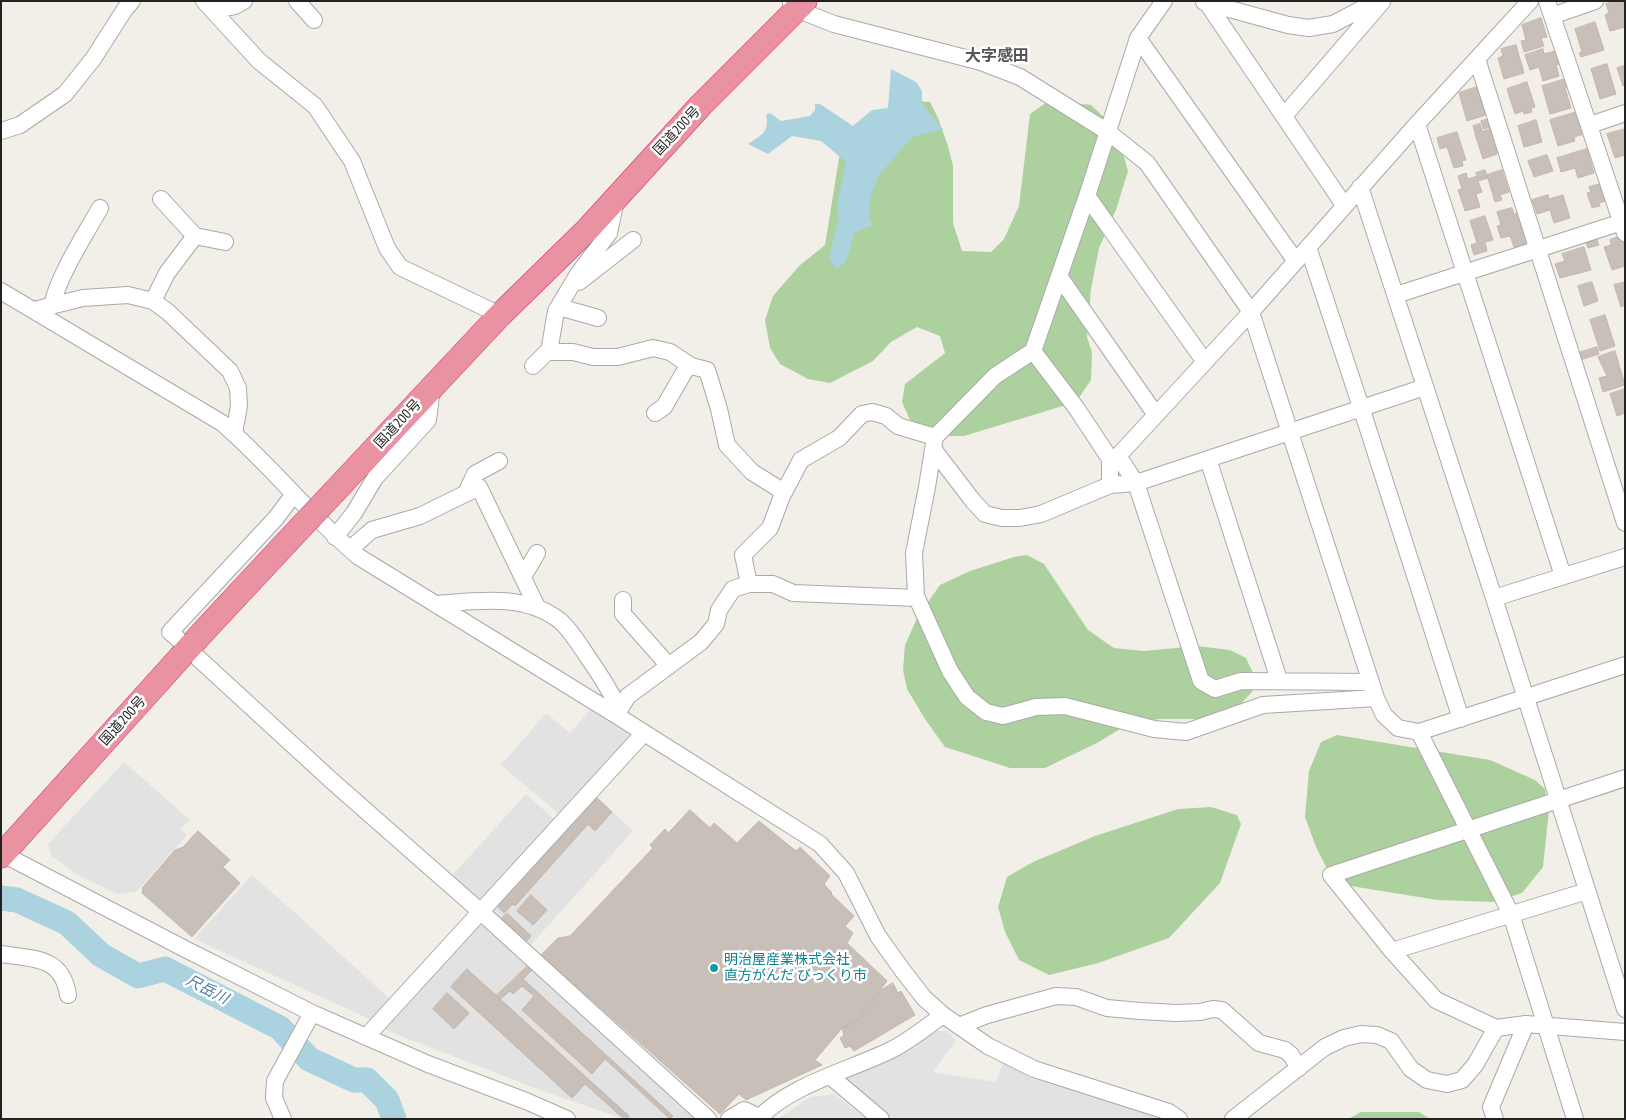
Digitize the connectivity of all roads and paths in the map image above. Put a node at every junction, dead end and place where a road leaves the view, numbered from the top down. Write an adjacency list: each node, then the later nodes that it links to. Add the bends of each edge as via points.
1 (132, 1): 21 (street, via 94,59 65,94 20,125)
2 (204, 1): 46 (street, via 259,61 315,106 352,160 387,248 400,267)
3 (216, 1): 4 (street, via 223,8)
4 (244, 1)
5 (297, 1): 14 (street)
6 (1164, 1): 15 (street)
7 (1377, 1): 11 (street, via 1332,24 1309,28)
8 (1383, 1): 18 (street)
9 (1530, 1): 16 (street)
10 (1596, 1): 13 (street)
11 (1204, 2): 18 (street)
12 (797, 4): 22 (street, via 834,24 981,62 1020,77); 25 (highway, 国道200号)
13 (1549, 9): 20 (street)
14 (314, 20)
15 (1138, 38): 22 (street); 35 (street)
16 (1477, 59): 19 (street); 34 (street)
17 (1625, 113): 20 (street)
18 (1284, 116): 27 (street)
19 (1417, 124): 23 (street); 36 (street)
20 (1590, 125): 29 (street)
21 (1, 131)
22 (1108, 132): 24 (street); 45 (street, via 1147,163)
23 (1360, 187): 27 (street); 40 (street)
24 (1087, 196): 37 (street); 50 (street)
25 (617, 197): 38 (street, via 609,233); 46 (highway, 国道200号)
26 (161, 198): 30 (street)
27 (1344, 205): 33 (street)
28 (100, 208): 42 (street, via 54,294)
29 (1624, 225): 34 (street)
30 (194, 236): 32 (street); 41 (street, via 167,273)
31 (633, 240): 38 (street)
32 (225, 242)
33 (1308, 247): 35 (street); 55 (street)
34 (1536, 249): 36 (street); 69 (street)
35 (1295, 260): 45 (street)
36 (1465, 272): 40 (street); 74 (street)
37 (1059, 276): 48 (street); 57 (street)
38 (569, 289): 43 (street)
39 (1, 291): 44 (street)
40 (1396, 295): 53 (street)
41 (153, 301): 42 (street, via 128,295 83,298); 59 (street, via 230,371 238,388 239,406)
42 (52, 306): 44 (street)
43 (559, 307): 47 (street); 49 (street)
44 (34, 310): 59 (street)
45 (1251, 312): 50 (street); 58 (street)
46 (500, 315): 54 (highway, 国道200号)
47 (598, 318)
48 (1033, 351): 60 (street, via 995,376); 61 (street)
49 (549, 352): 51 (street); 52 (street, via 618,357 654,348 670,352)
50 (1204, 362): 57 (street)
51 (533, 366)
52 (691, 366): 56 (street, via 664,406); 66 (street, via 707,370 720,409 726,445 752,472)
53 (1425, 387): 55 (street); 78 (street)
54 (432, 388): 70 (street, via 428,420 375,478); 97 (highway, 国道200号, bridge, via 203,632)
55 (1361, 408): 58 (street); 91 (street)
56 (655, 413)
57 (1156, 415): 61 (street)
58 (1291, 431): 62 (street); 87 (street)
59 (234, 433): 68 (street)
60 (934, 444): 65 (street, via 973,501 985,514 1002,518 1041,514); 66 (street, via 898,426 886,416 872,412 862,414 839,438 801,460); 77 (street, via 914,554)
61 (1114, 457): 64 (street); 65 (street)
62 (1208, 459): 64 (street); 86 (street)
63 (499, 461): 67 (street, via 475,474)
64 (1136, 483): 65 (street); 86 (street, via 1201,681 1215,689 1242,681)
65 (1110, 485)
66 (784, 492): 76 (street, via 770,528 743,555)
67 (466, 493): 71 (street, via 420,516 372,530); 75 (street, via 479,487)
68 (294, 494): 70 (street); 82 (street, via 276,518 170,632)
69 (1625, 523)
70 (335, 537): 71 (street)
71 (350, 549): 80 (street)
72 (537, 553): 75 (street)
73 (1625, 557): 74 (street)
74 (1563, 576): 78 (street)
75 (523, 577): 81 (street)
76 (749, 584): 77 (street, via 773,584 793,593); 85 (street, via 733,589 719,610 716,624 701,642)
77 (916, 598): 88 (street, via 950,671 967,696 986,712 1003,716 1036,707 1065,706 1154,729 1186,732 1263,705)
78 (1494, 598): 89 (street)
79 (623, 600): 85 (street, via 623,614)
80 (435, 604): 81 (street, via 484,600); 90 (street)
81 (537, 607): 90 (street, via 559,620 576,639 612,695)
82 (178, 639)
83 (198, 658): 99 (street)
84 (1625, 665): 89 (street)
85 (669, 666): 90 (street, via 628,696)
86 (1279, 680): 87 (street)
87 (1371, 682): 88 (street)
88 (1376, 698): 93 (street, via 1384,715 1398,728)
89 (1526, 698): 91 (street); 95 (street)
90 (617, 712): 92 (street)
91 (1461, 719): 93 (street)
92 (644, 732): 99 (street); 106 (street, via 820,844 846,872 878,936 903,971 924,998)
93 (1418, 732): 96 (street)
94 (1625, 778): 95 (street)
95 (1558, 799): 96 (street); 98 (street)
96 (1467, 830): 100 (street); 101 (street, via 1331,875)
97 (2, 854): 105 (street)
98 (1587, 890): 100 (street); 104 (street)
99 (481, 912): 112 (street); 118 (street)
100 (1512, 914): 101 (street); 109 (street)
101 (1392, 951): 110 (street, via 1436,1000)
102 (1, 954): 103 (street, via 39,960 56,967 66,981)
103 (68, 995)
104 (1625, 1009)
105 (312, 1012): 112 (street); 116 (street, via 276,1081 274,1098)
106 (943, 1015): 108 (street); 114 (street, via 891,1050)
107 (1526, 1024): 109 (street); 110 (street); 123 (street, via 1491,1107)
108 (959, 1026): 113 (street, via 986,1015 1056,996 1076,997 1107,1008 1140,1011 1222,1010 1259,1043 1285,1050); 121 (street, via 988,1046 1034,1069 1168,1112)
109 (1548, 1026): 111 (street); 124 (street)
110 (1496, 1028): 113 (street, via 1475,1065 1462,1080 1447,1084 1427,1080 1411,1069 1391,1041 1377,1035 1344,1038 1325,1047)
111 (1625, 1032)
112 (366, 1037): 117 (street)
113 (1299, 1068): 122 (street)
114 (830, 1076): 115 (street, via 778,1101); 120 (street)
115 (758, 1118): 119 (street, via 744,1110)
116 (283, 1119)
117 (567, 1119)
118 (708, 1119)
119 (729, 1119)
120 (881, 1119)
121 (1179, 1119)
122 (1233, 1119)
123 (1495, 1119)
124 (1576, 1119)

